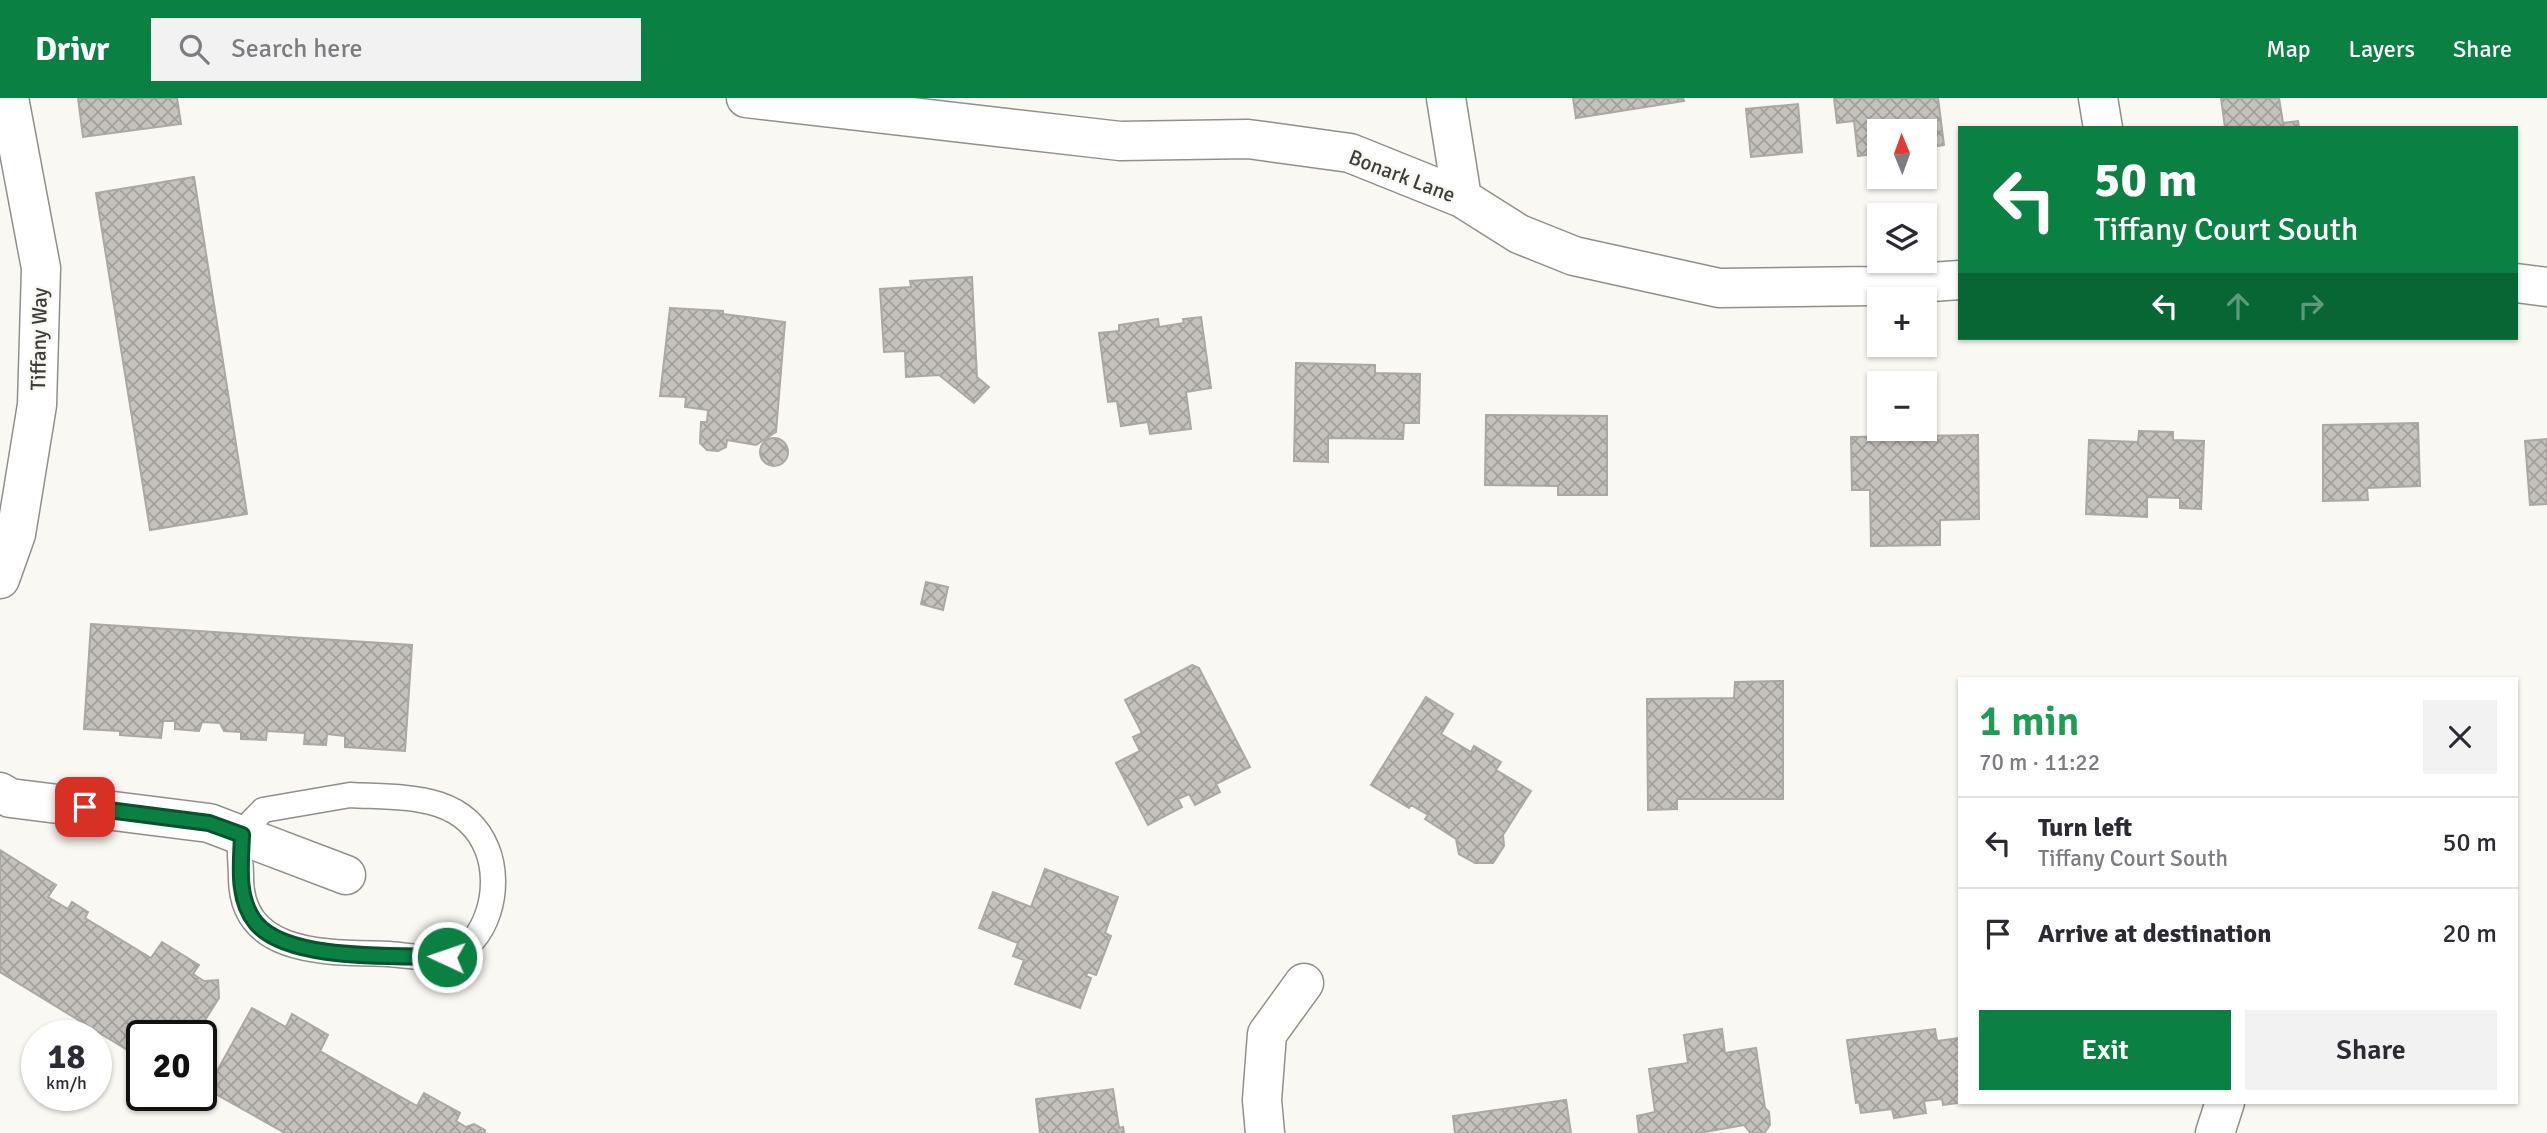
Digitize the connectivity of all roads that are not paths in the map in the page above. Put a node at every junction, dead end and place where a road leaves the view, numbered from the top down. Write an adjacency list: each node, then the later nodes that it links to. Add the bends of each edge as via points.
1 (9, 98): 10 (street, Tiffany Way, via 41,268 37,405 16,534)
2 (746, 98): 6 (street, Bonark Lane, via 1120,141 1248,139 1350,153)
3 (1446, 98): 6 (street)
4 (2098, 98): 5 (street)
5 (2103, 126)
6 (1461, 198): 7 (street, Bonark Lane, via 1519,234 1574,256 1719,288)
7 (1958, 280)
8 (2518, 283): 9 (street)
9 (2547, 286)
10 (0, 579)
11 (0, 792): 12 (street, via 10,798 209,823)
12 (242, 835): 12 (lane, via 263,810 350,795 429,800 463,816 482,836 491,858 494,893 487,918 472,942 447,957 315,951 290,945 255,922 245,901); 13 (street)
13 (346, 874)
14 (1304, 983): 16 (street, via 1267,1034 1262,1100)
15 (2224, 1104): 17 (street)
16 (1265, 1133)
17 (2215, 1133)

